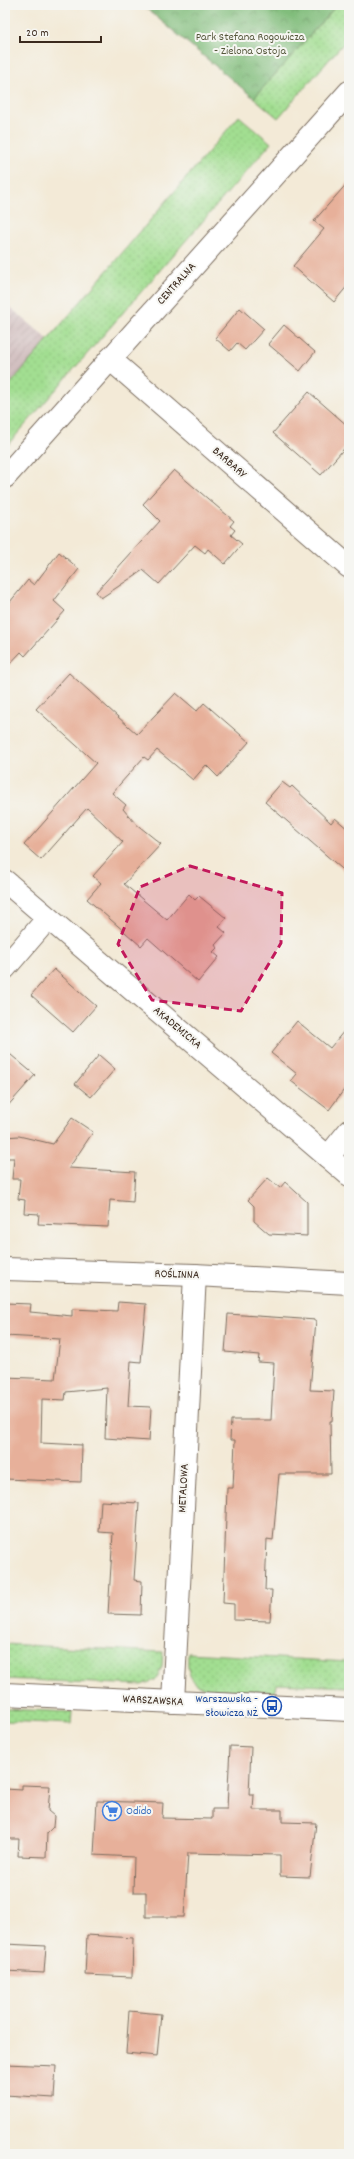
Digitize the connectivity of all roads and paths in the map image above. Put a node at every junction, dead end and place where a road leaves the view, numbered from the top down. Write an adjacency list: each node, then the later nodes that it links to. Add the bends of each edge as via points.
1 (349, 92): 2 (street, CENTRALNA)
2 (110, 359): 3 (street, CENTRALNA); 4 (street, BARBARY)
3 (5, 477)
4 (349, 567)
5 (5, 881): 6 (street, AKADEMICKA)
6 (48, 918): 7 (street); 9 (street, AKADEMICKA)
7 (5, 968)
8 (349, 1131): 9 (street)
9 (328, 1156): 10 (street, AKADEMICKA)
10 (349, 1175)
11 (5, 1269): 12 (street, ROŚLINNA)
12 (195, 1275): 13 (street, ROŚLINNA); 15 (street, METALOWA)
13 (349, 1283)
14 (5, 1694): 15 (street, WARSZAWSKA)
15 (173, 1702): 16 (street, WARSZAWSKA)
16 (349, 1710)

